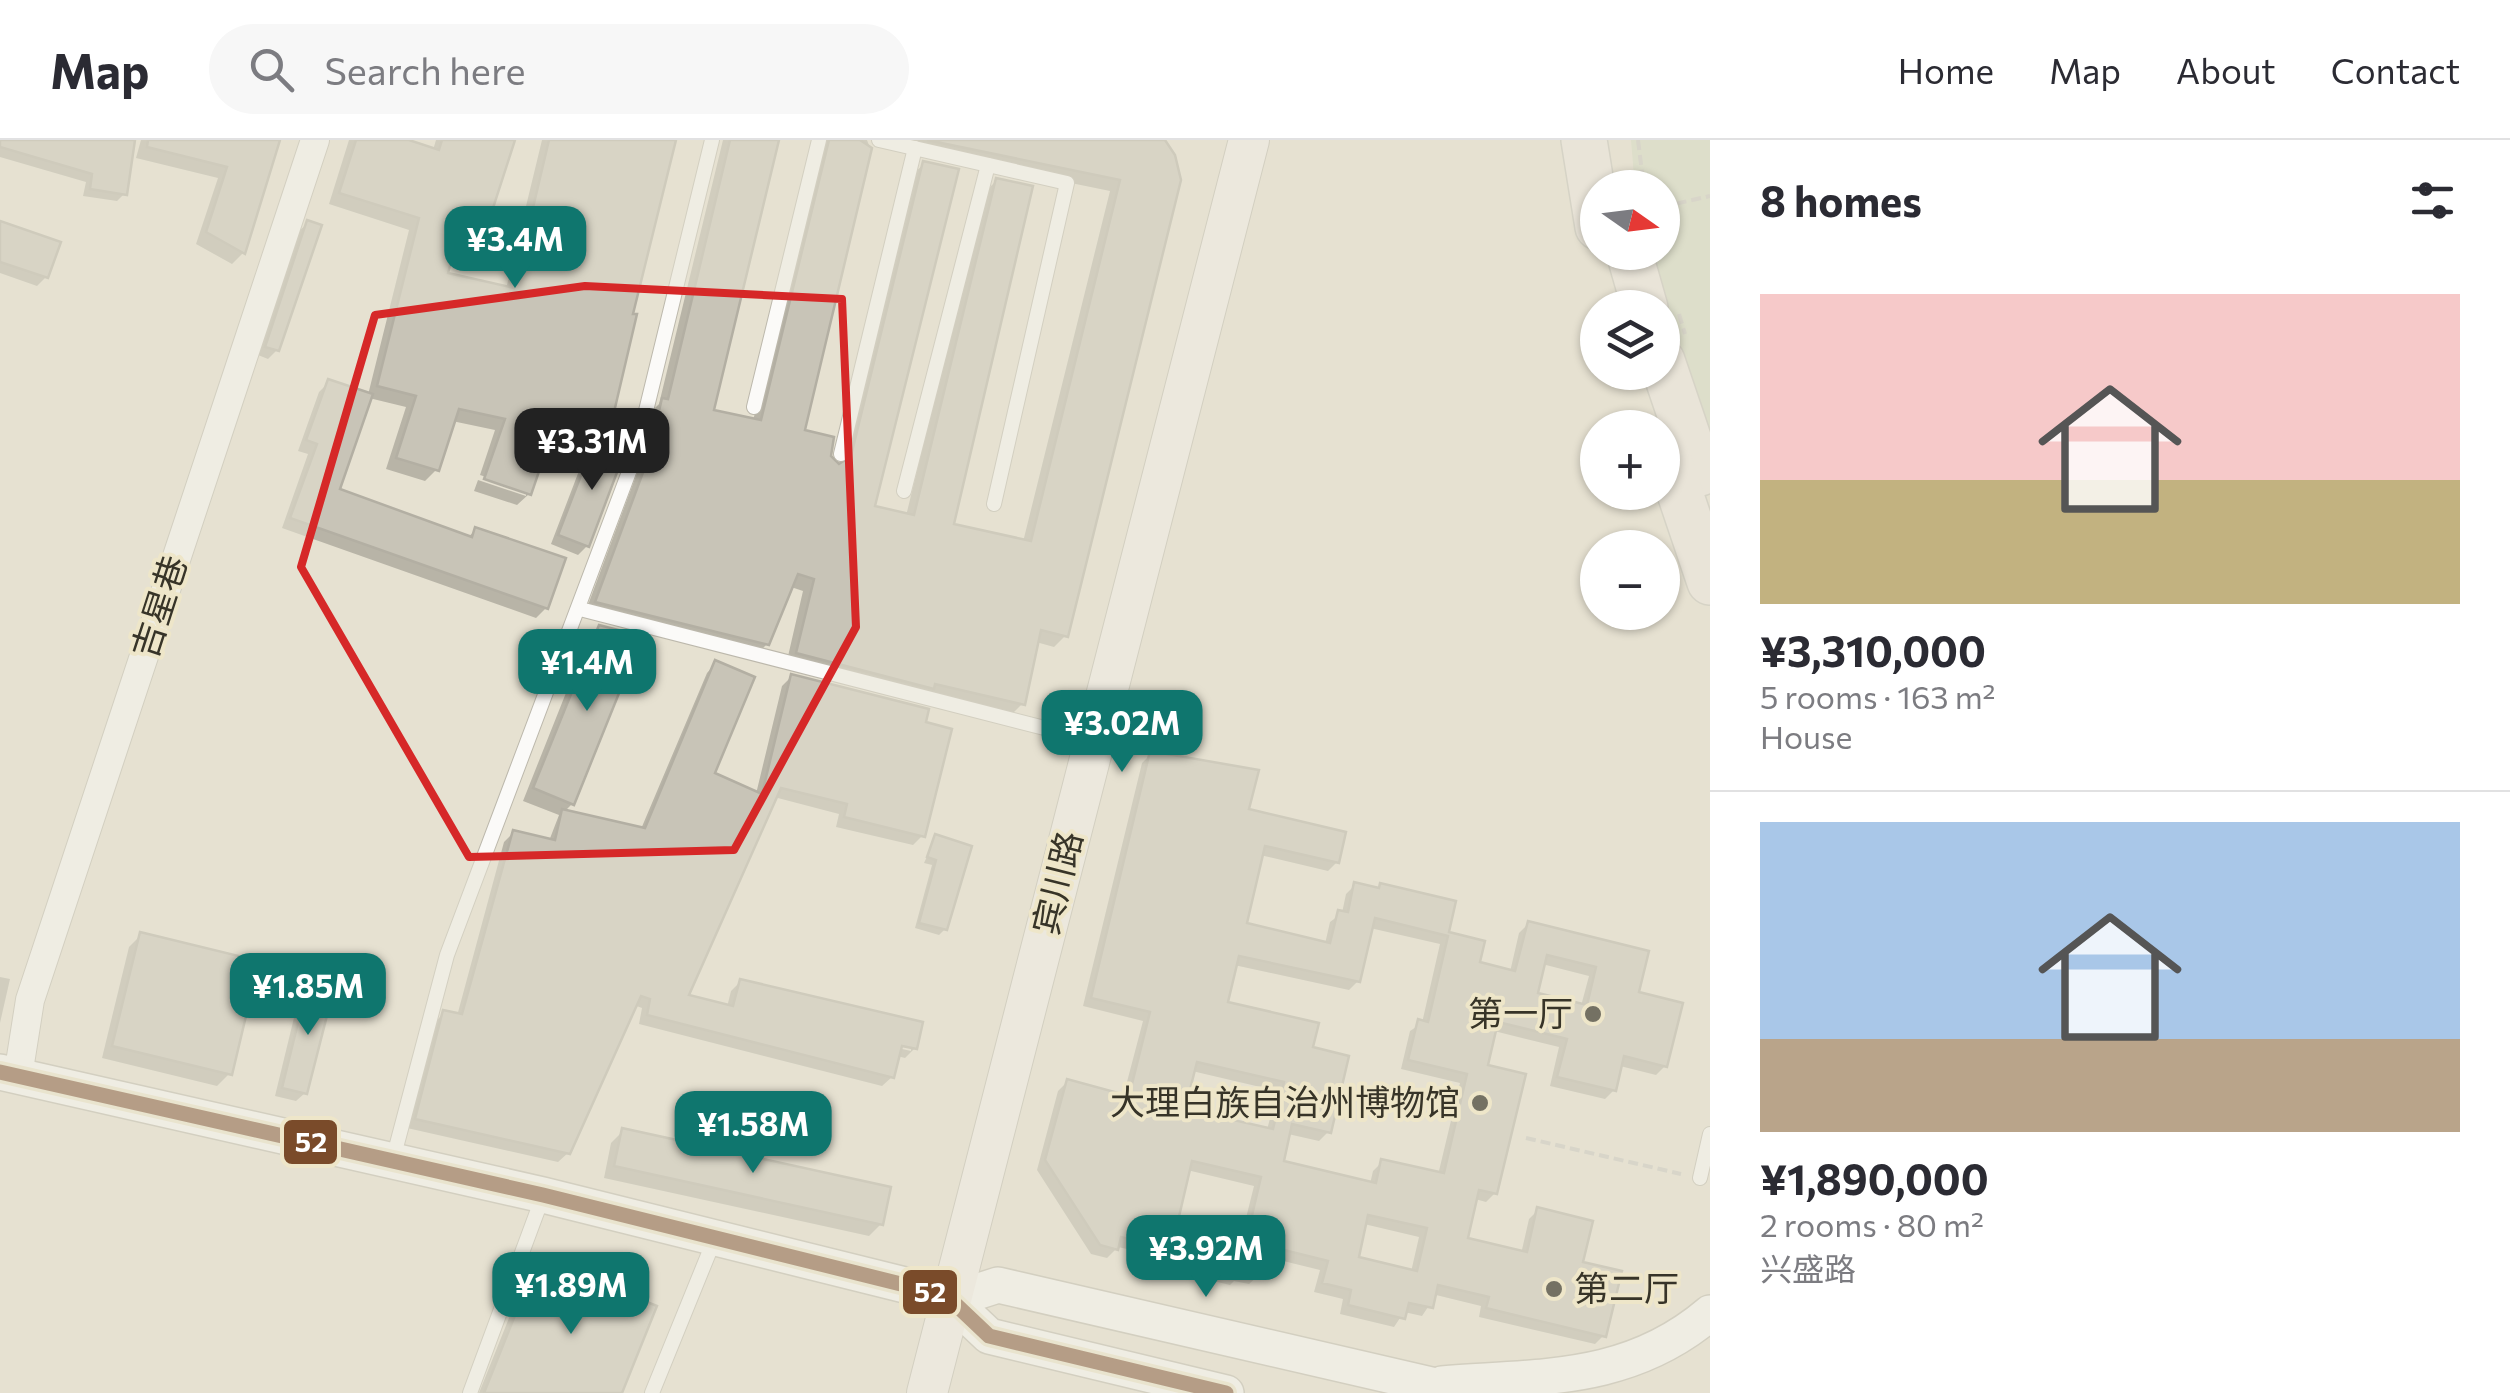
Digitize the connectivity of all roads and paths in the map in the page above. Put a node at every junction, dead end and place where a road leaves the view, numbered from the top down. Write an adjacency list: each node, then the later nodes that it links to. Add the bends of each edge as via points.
1 (315, 140): 27 (street, 吉星巷)
2 (712, 140): 25 (lane, via 636,456)
3 (819, 140): 18 (lane)
4 (879, 140): 10 (lane)
5 (1220, 140): 26 (main road, 宾川路)
6 (1249, 140): 34 (main road, 宾川路)
7 (1584, 140): 12 (main road)
8 (1609, 140): 13 (main road)
9 (1638, 140): 14 (path)
10 (915, 148): 11 (lane); 19 (lane)
11 (988, 165): 20 (lane); 23 (lane, via 1068,183)
12 (1589, 170)
13 (1613, 170)
14 (1642, 170)
15 (1710, 196): 16 (path)
16 (1680, 202)
17 (1680, 375): 22 (main road)
18 (754, 407)
19 (841, 454)
20 (904, 491)
21 (1680, 493): 24 (main road)
22 (1710, 503)
23 (994, 504)
24 (1710, 582)
25 (580, 609): 26 (lane); 30 (lane, via 446,954)
26 (1068, 734): 34 (main road, 宾川路)
27 (9, 1074): 30 (street)
28 (1710, 1134): 31 (lane)
29 (1526, 1138): 31 (path)
30 (392, 1160): 32 (street)
31 (1700, 1178)
32 (543, 1195): 33 (street); 37 (lane)
33 (716, 1238): 34 (street); 38 (lane)
34 (938, 1296): 36 (street, via 998,1285); 39 (main road, 宾川路); 40 (main road, 宾川路); 41 (street, via 989,1336)
35 (1710, 1312): 36 (street, via 1656,1350 1610,1368)
36 (1426, 1385): 42 (street)
37 (470, 1393)
38 (652, 1393)
39 (899, 1393)
40 (927, 1393)
41 (1226, 1393)
42 (1466, 1393)

